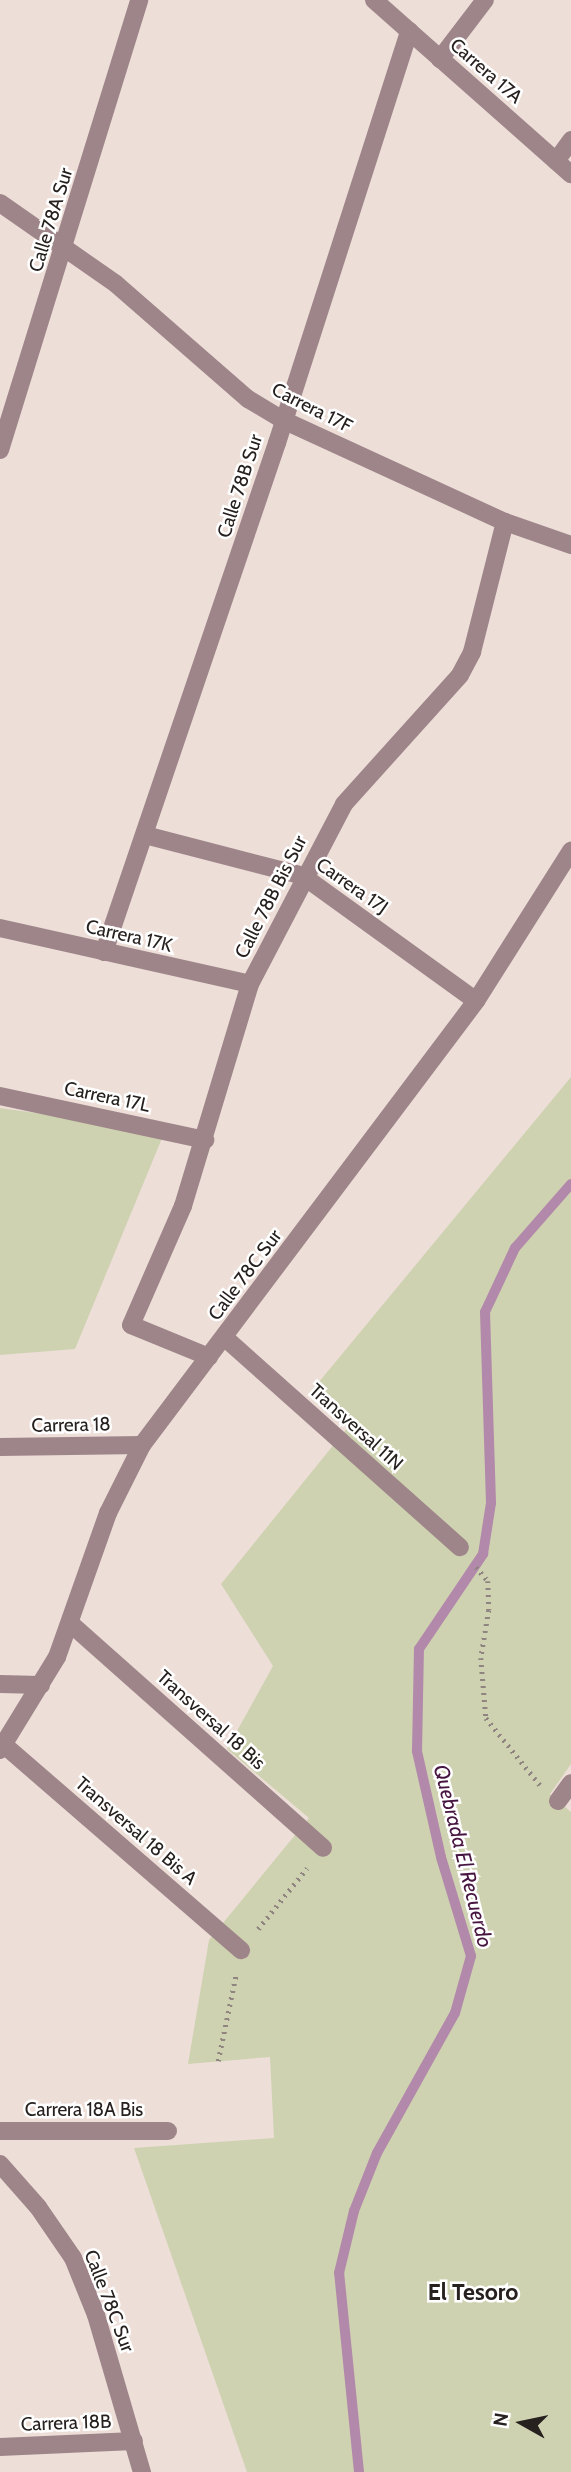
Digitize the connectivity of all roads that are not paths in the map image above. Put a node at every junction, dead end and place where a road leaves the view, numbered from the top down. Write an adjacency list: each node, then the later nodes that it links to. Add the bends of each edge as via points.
1 (139, 0): 10 (street, Calle 78A Sur)
2 (374, 0): 4 (street, Carrera 17A)
3 (485, 0): 5 (street)
4 (409, 31): 5 (street, Carrera 17A); 11 (street, Calle 78B Sur)
5 (440, 59): 7 (street, Carrera 17A)
6 (571, 140): 7 (street)
7 (556, 161): 8 (street, Carrera 17A)
8 (571, 174)
9 (0, 203): 10 (street, Carrera 17F)
10 (66, 246): 11 (street, Carrera 17F, via 248,399); 12 (street, Calle 78A Sur)
11 (283, 420): 13 (street, Carrera 17F); 15 (street, Calle 78B Sur)
12 (0, 450)
13 (505, 522): 14 (street, Carrera 17F); 17 (street, Calle 78B Bis Sur, via 471,652 460,675 344,804)
14 (571, 545)
15 (145, 835): 17 (street, Carrera 17J); 19 (street, Calle 78B Sur)
16 (571, 852): 21 (street, Calle 78C Sur)
17 (303, 876): 20 (street, Calle 78B Bis Sur); 21 (street, Carrera 17J)
18 (0, 928): 19 (street, Carrera 17K)
19 (104, 952): 20 (street, Carrera 17K)
20 (250, 984): 23 (street, Calle 78B Bis Sur)
21 (477, 1001): 24 (street, Calle 78C Sur)
22 (0, 1096): 23 (street, Carrera 17L)
23 (205, 1140): 25 (street, Calle 78B Bis Sur, via 183,1206 131,1325)
24 (224, 1337): 25 (street, Calle 78C Sur); 28 (street, Transversal 11N)
25 (209, 1357): 26 (street, Calle 78C Sur)
26 (142, 1445): 27 (street, Carrera 18); 29 (street, Calle 78C Sur, via 108,1513)
27 (0, 1447)
28 (460, 1547)
29 (71, 1624): 31 (street, Calle 78C Sur); 35 (street, Transversal 18 Bis)
30 (0, 1684): 31 (street)
31 (41, 1685): 32 (street, Calle 78C Sur)
32 (2, 1747): 36 (street, Transversal 18 Bis A)
33 (571, 1783): 34 (street)
34 (558, 1801)
35 (323, 1848)
36 (241, 1950)
37 (0, 2131): 38 (street, Carrera 18A Bis)
38 (168, 2131)
39 (0, 2164): 40 (street, Calle 78C Sur, via 73,2258 96,2315)
40 (134, 2441): 41 (street, Carrera 18B); 42 (street, Calle 78C Sur)
41 (0, 2447)
42 (142, 2472)

